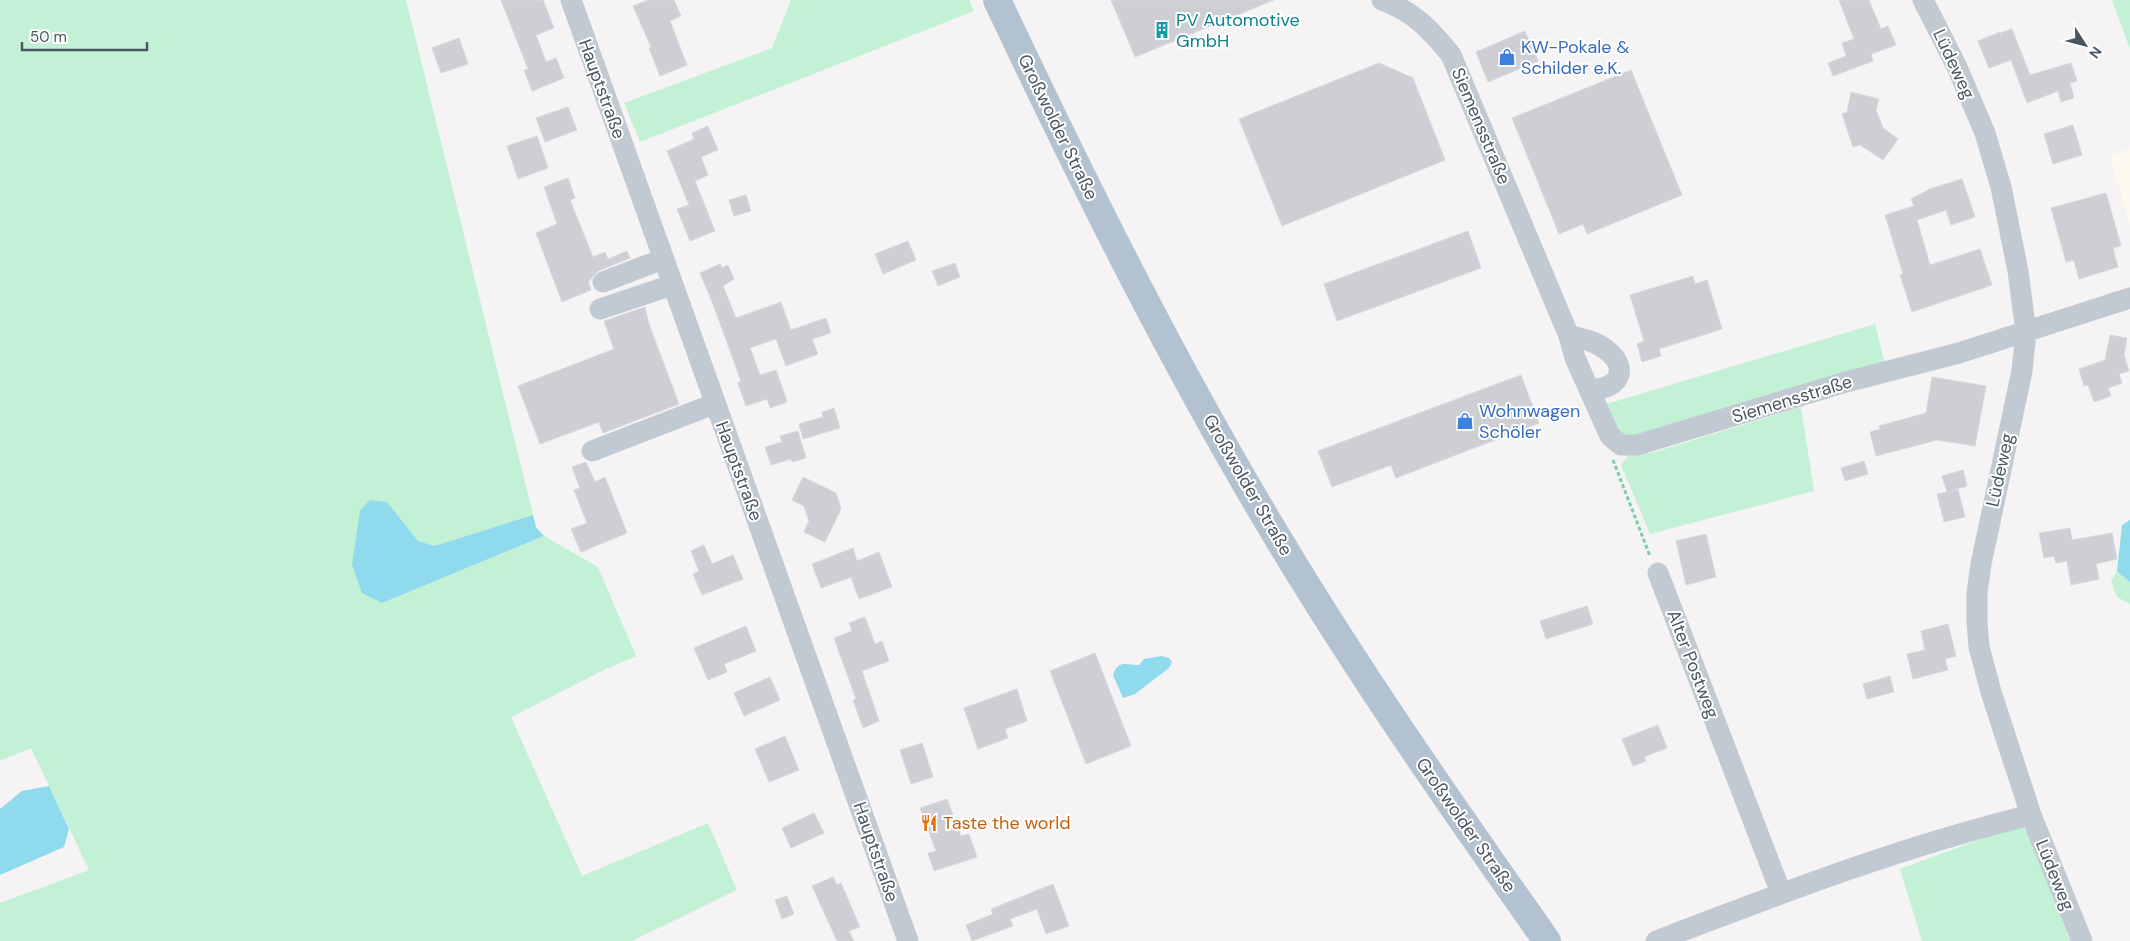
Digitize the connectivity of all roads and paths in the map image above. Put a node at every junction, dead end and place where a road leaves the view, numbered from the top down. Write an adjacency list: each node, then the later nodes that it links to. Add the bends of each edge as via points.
1 (571, 0): 5 (street, Hauptstraße)
2 (997, 0): 20 (main road, Großwolder Straße, via 1108,229 1184,375 1276,534 1365,678)
3 (1382, 0): 11 (street, Siemensstraße, via 1399,6 1430,28 1451,55)
4 (1922, 0): 10 (street, Lüdeweg, via 1957,67 1985,133 2001,187)
5 (663, 259): 6 (street); 7 (street, Hauptstraße)
6 (603, 282)
7 (672, 285): 9 (street); 13 (street, Hauptstraße)
8 (2130, 298): 10 (street, Siemensstraße)
9 (600, 309)
10 (2026, 332): 14 (street, Siemensstraße, via 1637,445 1621,445); 17 (street, Lüdeweg, via 2022,371 1981,564 1977,622 1979,647 1991,692)
11 (1569, 336): 12 (street, Siemensstraße); 12 (street, via 1593,342 1618,364 1619,375 1613,385 1602,390)
12 (1589, 388): 14 (street, Siemensstraße)
13 (714, 404): 15 (street); 19 (street, Hauptstraße)
14 (1610, 436): 16 (path, via 1607,444)
15 (592, 451)
16 (1658, 573): 18 (street, Alter Postweg)
17 (2031, 815): 18 (street, via 1971,829); 22 (street, Lüdeweg)
18 (1781, 893): 21 (street)
19 (908, 941)
20 (1547, 941)
21 (1656, 941)
22 (2082, 941)

